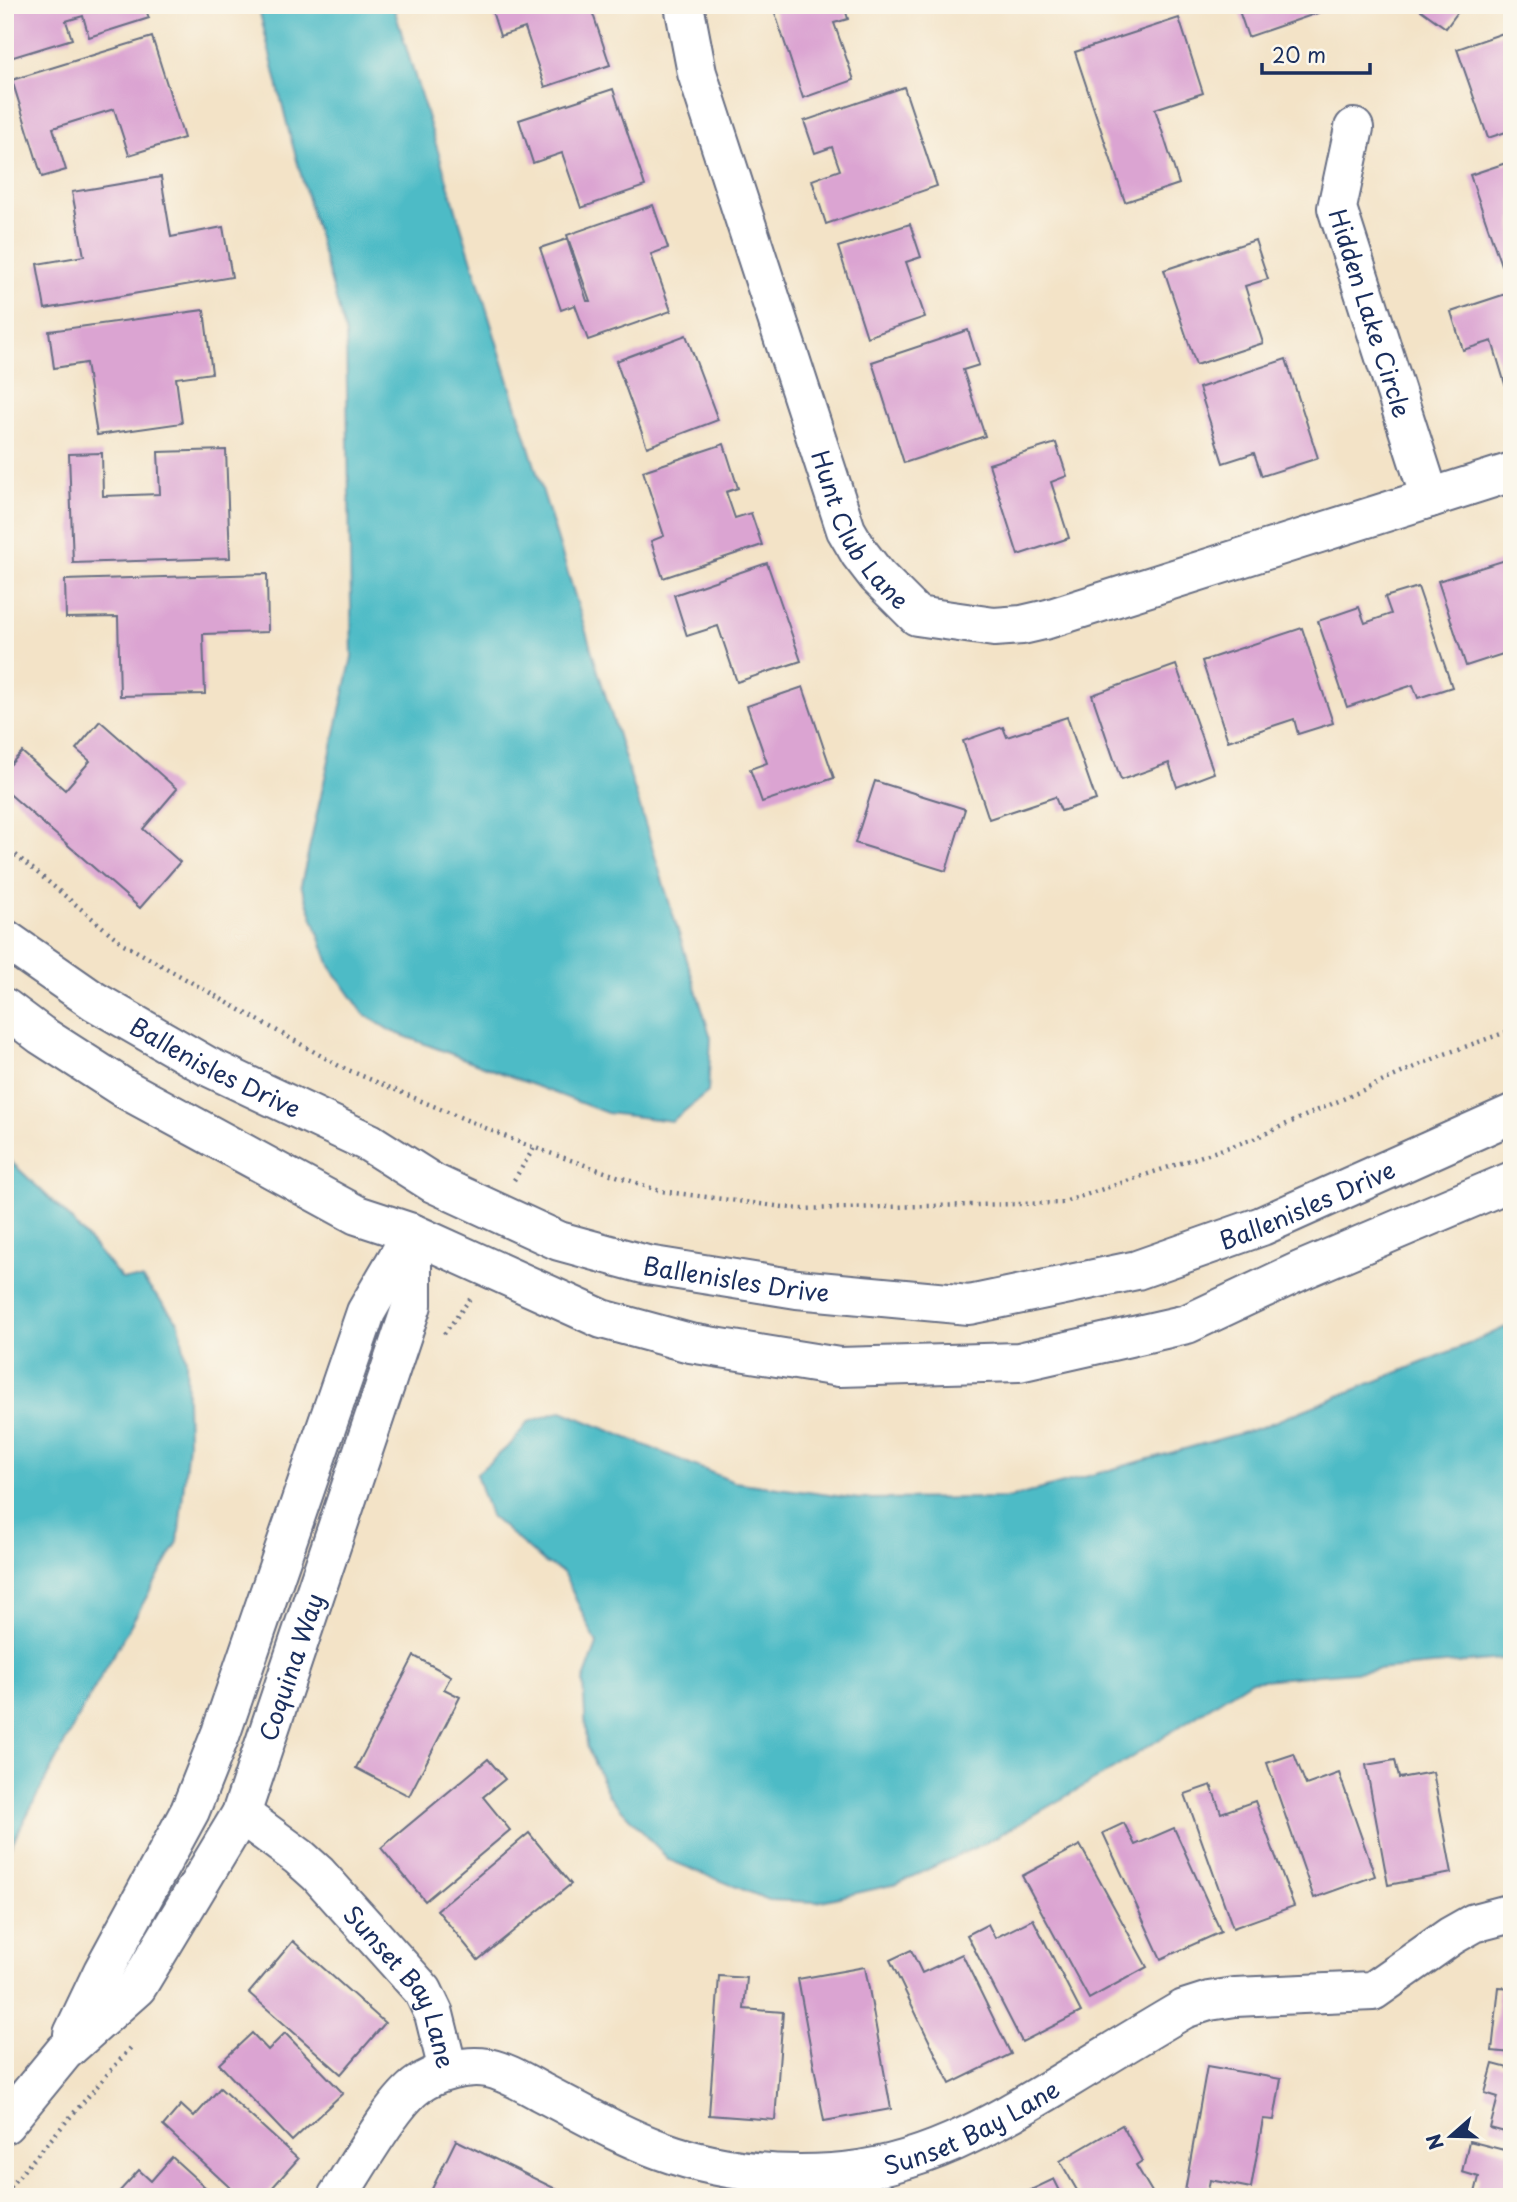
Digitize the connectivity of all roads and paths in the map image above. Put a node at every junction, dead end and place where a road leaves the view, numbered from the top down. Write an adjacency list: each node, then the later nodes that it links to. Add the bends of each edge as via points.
1 (684, 5): 4 (street, Hunt Club Lane, via 697,73 846,530 877,576 918,616 993,627 1022,625)
2 (1354, 128): 4 (street, Hidden Lake Circle, via 1337,208)
3 (1512, 472): 4 (street, Hunt Club Lane)
4 (1430, 498)
5 (5, 846): 10 (path, via 122,943 341,1067)
6 (5, 939): 12 (street, Ballenisles Drive, via 94,1001 207,1066 370,1143)
7 (5, 1008): 14 (street, via 125,1090 358,1215)
8 (1512, 1030): 10 (path, via 1442,1055 1253,1139 1061,1203 799,1209 660,1191)
9 (1512, 1114): 12 (street, Ballenisles Drive, via 1262,1226 1137,1270 969,1305 797,1289 647,1265 559,1241)
10 (534, 1148): 13 (path)
11 (1512, 1181): 14 (street, via 1187,1324 1019,1362 839,1367 690,1343 602,1319)
12 (433, 1183): 14 (street, Coquina Way)
13 (512, 1183)
14 (412, 1233): 15 (street, Coquina Way, via 412,1305); 17 (street, Coquina Way, via 366,1312 190,1811)
15 (241, 1814): 17 (street, Coquina Way, via 137,1987); 18 (street, Sunset Bay Lane, via 318,1874 423,1991 434,2014)
16 (1512, 1913): 18 (street, Sunset Bay Lane, via 1474,1923 1373,1991 1235,1997 1184,2009 986,2128 912,2158 834,2173 775,2174 717,2166 634,2140 511,2076 486,2068)
17 (64, 2052): 19 (street, Coquina Way)
18 (448, 2070): 20 (street, via 416,2086 398,2106)
19 (5, 2124)
20 (337, 2197)

